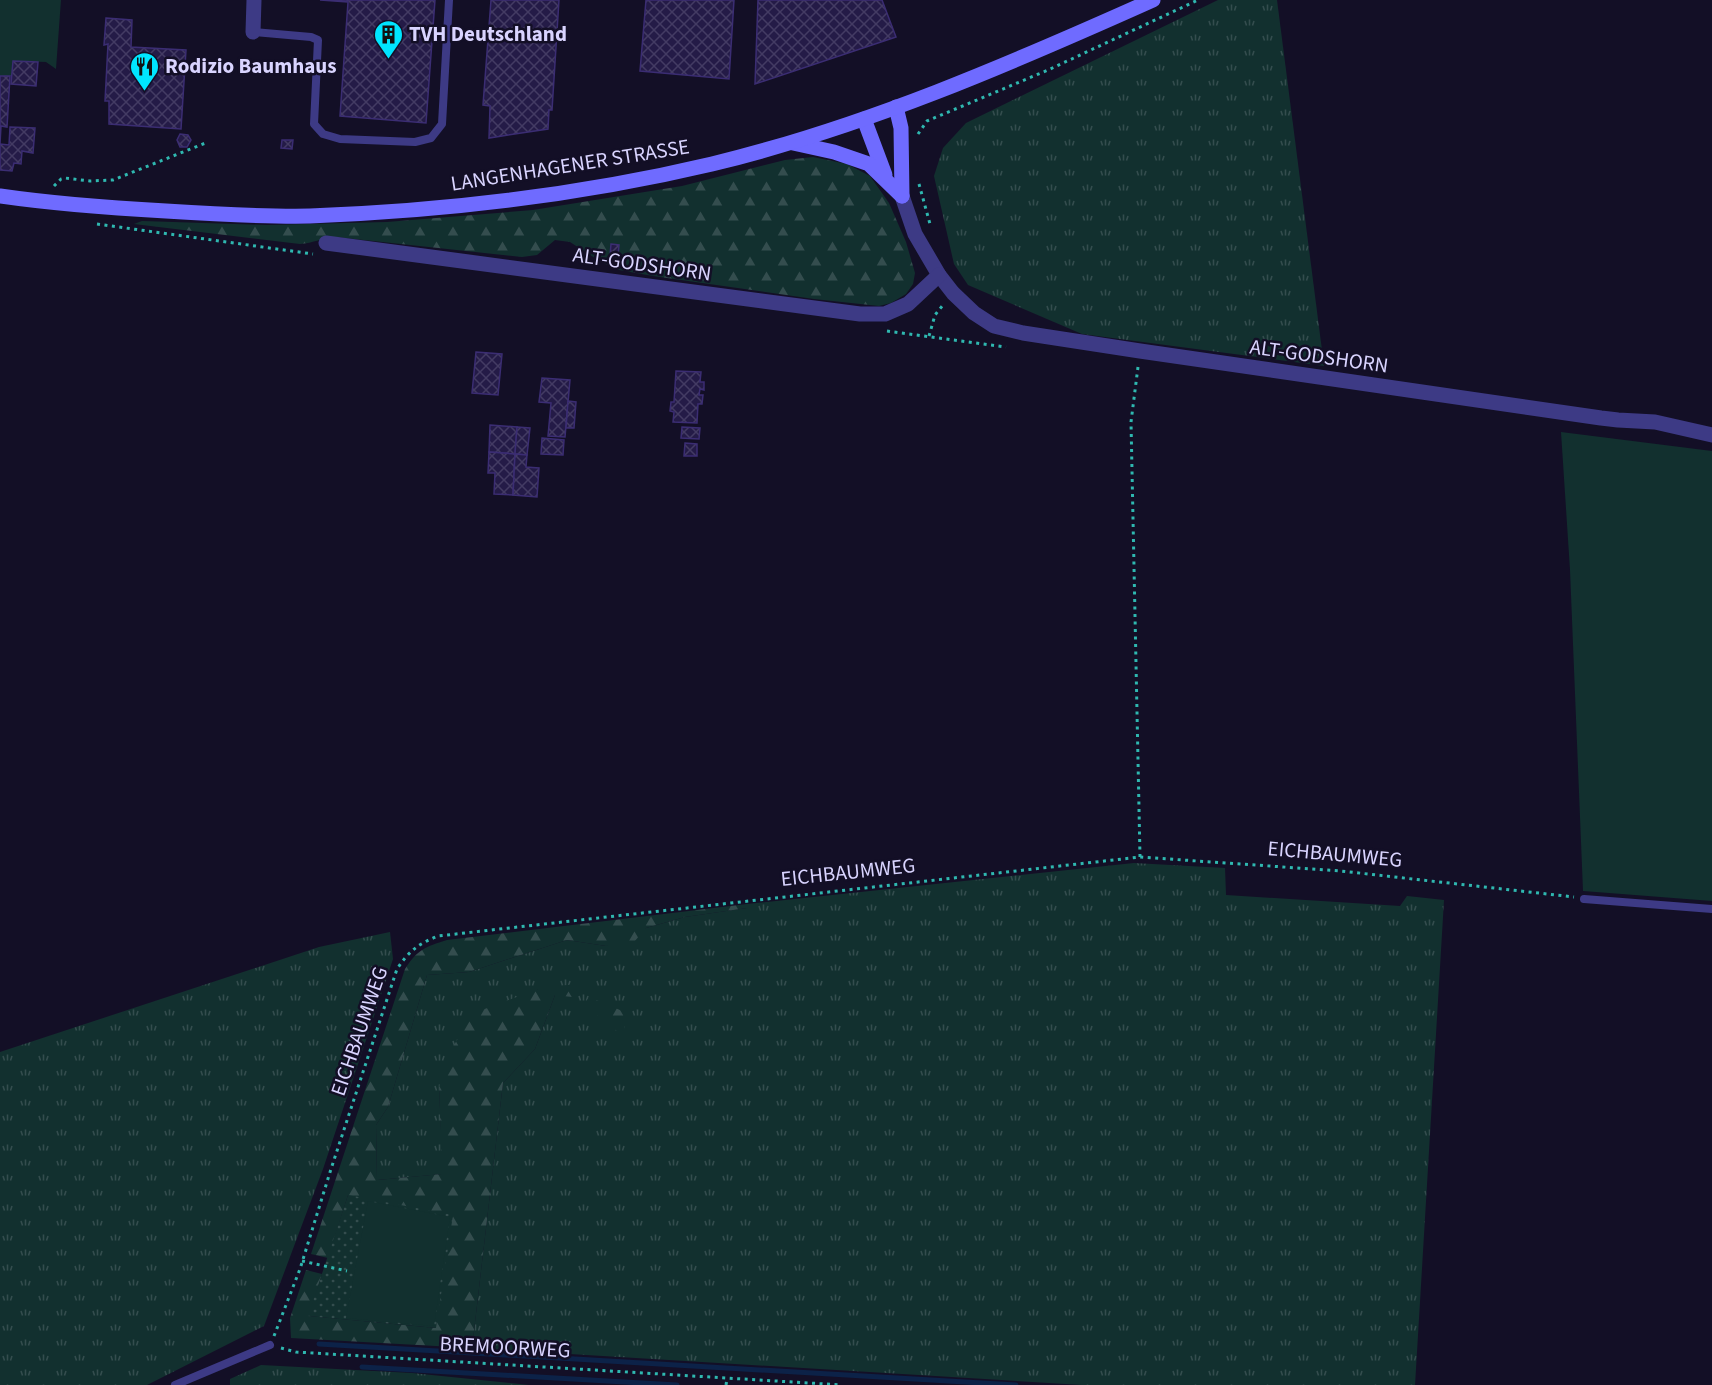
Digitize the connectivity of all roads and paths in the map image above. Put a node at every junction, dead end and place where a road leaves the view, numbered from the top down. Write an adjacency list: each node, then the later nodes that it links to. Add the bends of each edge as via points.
1 (254, 0): 5 (street)
2 (449, 0): 5 (lane, via 442,124 431,138 415,142 340,139 323,134 314,124 318,40)
3 (1153, 0): 6 (main road, LANGENHAGENER STRASSE, via 989,72)
4 (1198, 0): 8 (path, via 927,121)
5 (253, 32)
6 (896, 107): 7 (main road, LANGENHAGENER STRASSE); 14 (main road, via 901,128)
7 (864, 119): 10 (main road, LANGENHAGENER STRASSE); 12 (main road)
8 (914, 141)
9 (207, 142): 15 (path, via 113,180 61,179 51,189)
10 (790, 142): 12 (main road, via 869,164); 15 (main road, LANGENHAGENER STRASSE, via 632,181 407,210 307,216 210,214)
11 (917, 176): 17 (path)
12 (887, 181): 14 (main road)
13 (0, 196): 15 (main road, LANGENHAGENER STRASSE)
14 (902, 196): 20 (street, ALT-GODSHORN, via 915,234)
15 (48, 202)
16 (93, 224): 19 (path)
17 (930, 225)
18 (326, 243): 20 (street, ALT-GODSHORN, via 860,314 885,314 908,304)
19 (313, 254)
20 (939, 275): 21 (street, ALT-GODSHORN)
21 (953, 293): 22 (path, via 935,315); 23 (street, ALT-GODSHORN, via 974,314 994,326)
22 (929, 336)
23 (1140, 351): 24 (street, ALT-GODSHORN, via 1618,420 1655,422); 25 (path, via 1131,422)
24 (1712, 435)
25 (1140, 857): 26 (path, EICHBAUMWEG, via 1341,871); 28 (path, EICHBAUMWEG, via 438,936 421,943 397,969)
26 (1584, 898): 27 (lane)
27 (1712, 909)
28 (302, 1261): 29 (path); 30 (path, EICHBAUMWEG)
29 (347, 1271)
30 (270, 1345): 31 (path, BREMOORWEG, via 296,1353); 32 (lane)
31 (727, 1379): 33 (path); 34 (path, BREMOORWEG)
32 (175, 1385)
33 (726, 1385)
34 (842, 1385)

